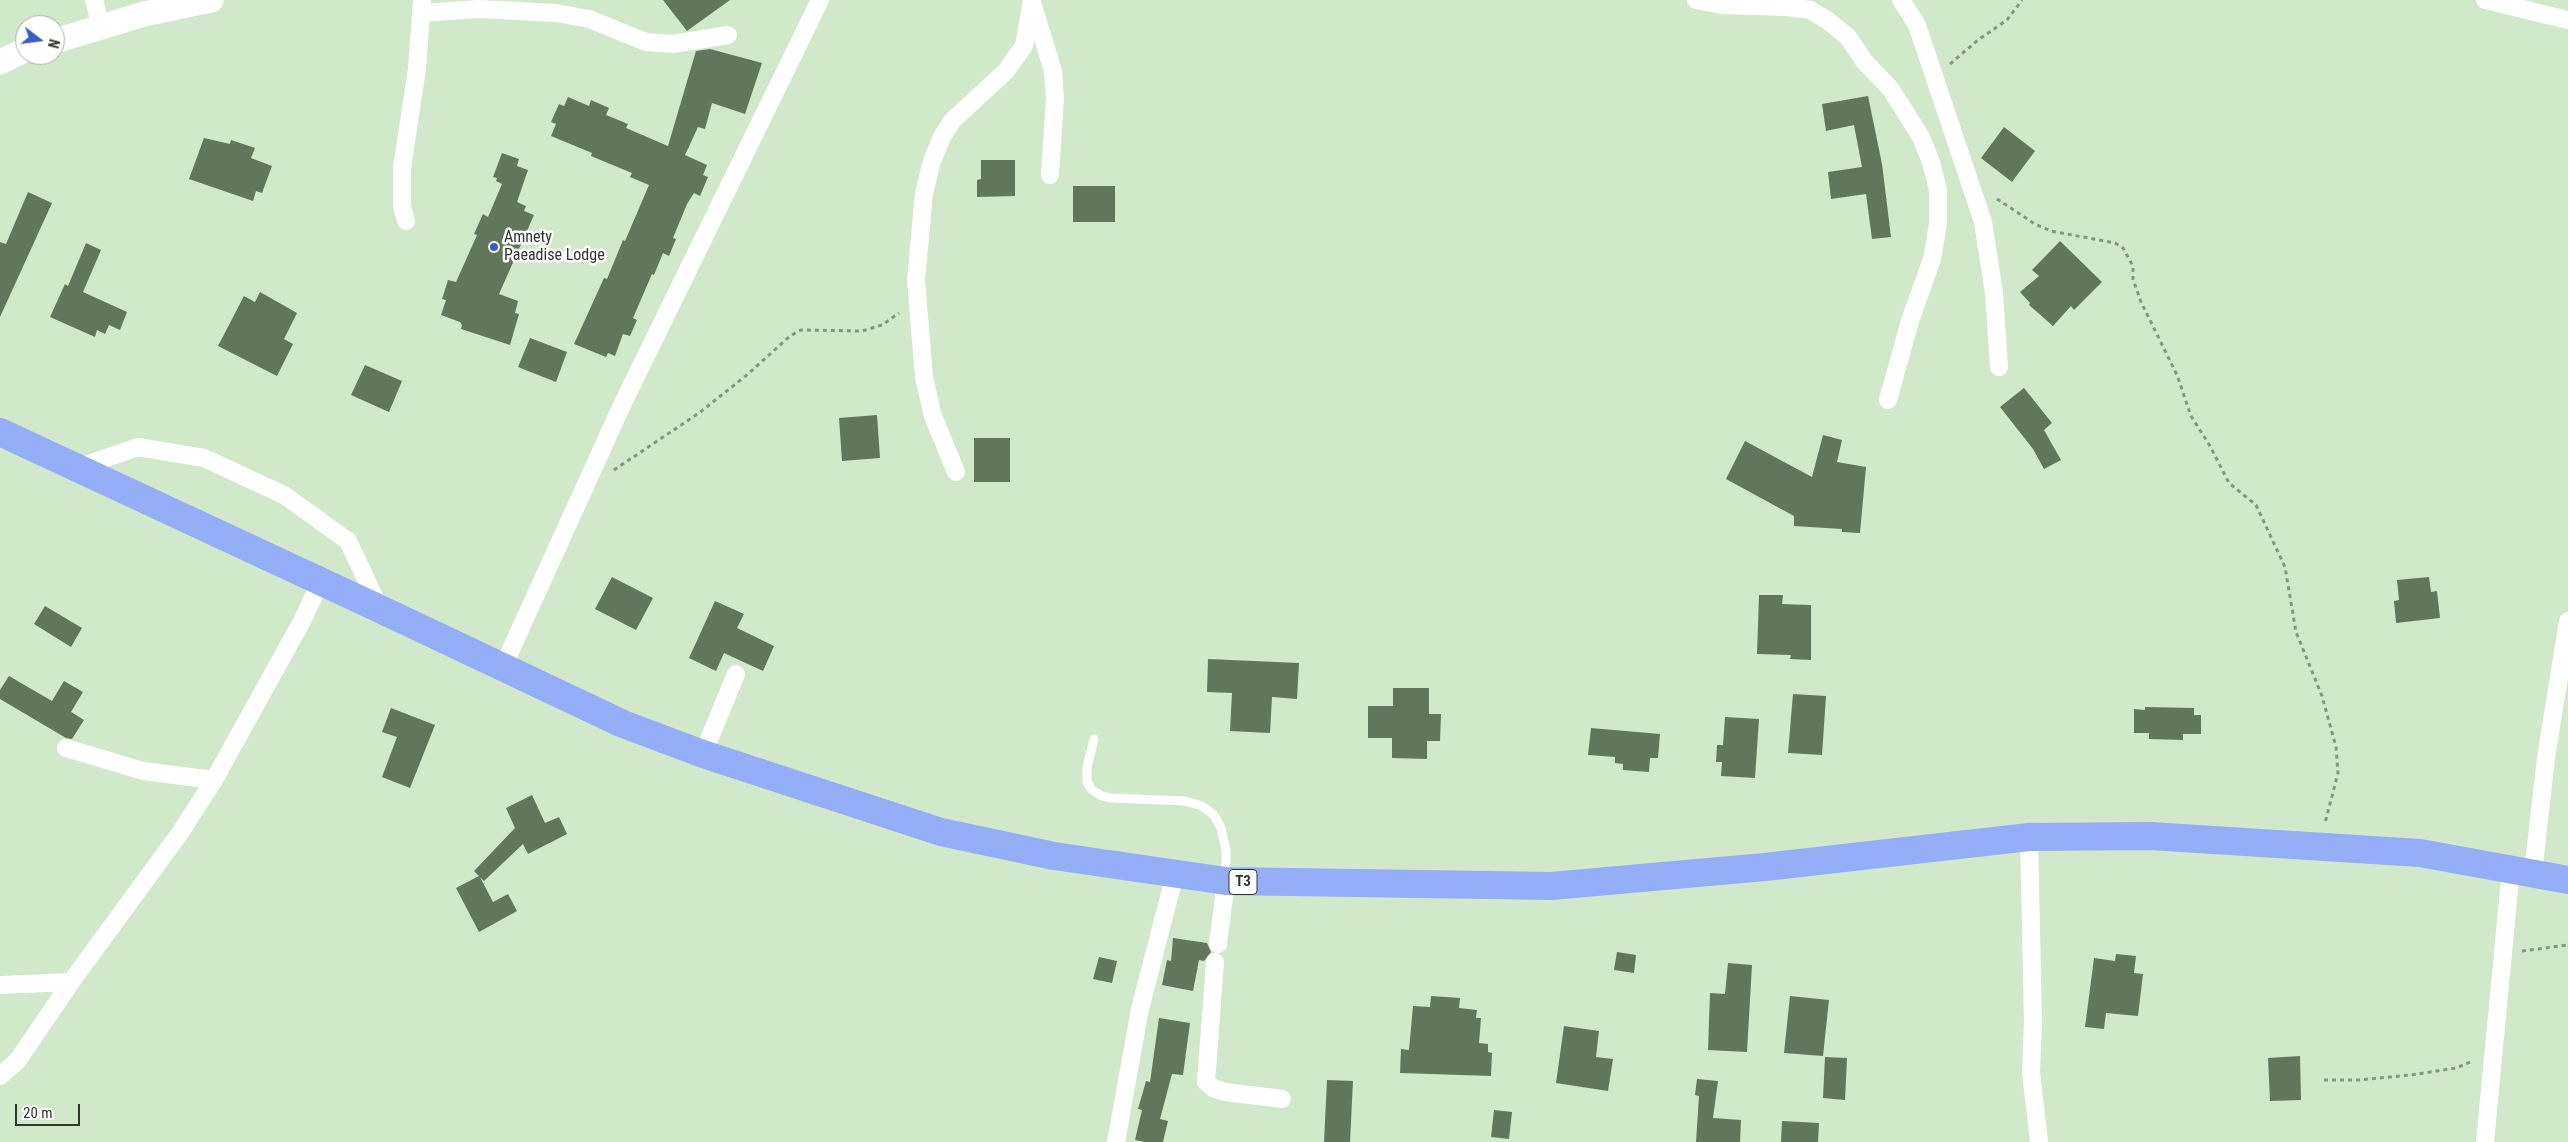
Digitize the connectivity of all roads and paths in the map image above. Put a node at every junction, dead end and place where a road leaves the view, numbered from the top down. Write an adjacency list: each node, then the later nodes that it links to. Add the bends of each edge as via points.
1 (94, 0): 11 (street)
2 (212, 0): 11 (main road)
3 (820, 0): 26 (street)
4 (1696, 0): 22 (street, via 1721,5 1810,10 1848,36 1864,61 1890,88 1921,137 1938,190 1938,224 1932,258)
5 (1901, 0): 16 (street, via 1917,25)
6 (2022, 0): 16 (path, via 2006,20 1971,45)
7 (2485, 0): 10 (street)
8 (1032, 1): 17 (street, via 1053,71 1055,98); 20 (street, via 1027,35 1018,55 1006,71 962,110 942,137 932,161 924,193)
9 (422, 7): 12 (street, via 556,13 589,19 646,42 673,44); 19 (street, via 417,69 402,168 402,206)
10 (2568, 20)
11 (101, 27): 13 (main road)
12 (728, 35)
13 (65, 38)
14 (15, 55): 15 (main road)
15 (0, 62)
16 (1935, 79): 18 (street)
17 (1050, 175)
18 (1970, 181): 21 (street, via 1989,253); 37 (path, via 2051,231 2115,243 2123,248 2133,266 2141,302 2176,375 2191,416 2229,483 2256,505 2285,567 2296,632 2322,696 2336,747 2338,773)
19 (406, 221)
20 (916, 280): 25 (street, via 924,377 934,416); 26 (path, via 905,306 882,325 862,331 801,330 683,425 640,455)
21 (1999, 367)
22 (1888, 400)
23 (0, 432): 24 (highway, T3)
24 (77, 468): 27 (highway, T3); 28 (street, via 138,447 213,462 284,496 348,541)
25 (956, 472)
26 (582, 488): 30 (street)
27 (321, 581): 28 (highway, T3); 35 (street)
28 (380, 609): 30 (highway, T3)
29 (2568, 621): 38 (street, via 2546,758)
30 (503, 667): 34 (highway, T3, via 623,724)
31 (736, 674): 34 (street)
32 (1094, 739): 41 (lane, via 1087,767 1092,790 1111,798 1185,801 1202,806 1214,815 1221,828 1226,850)
33 (66, 748): 35 (street, via 143,771)
34 (703, 754): 39 (highway, T3, via 940,832 1054,856)
35 (214, 780): 46 (street, via 180,833)
36 (2029, 837): 37 (highway, T3, via 2150,836); 41 (highway, T3, via 1765,867 1551,886); 53 (street, via 2031,1072)
37 (2317, 848): 38 (highway, T3, via 2420,853)
38 (2522, 870): 40 (highway, T3); 44 (street)
39 (1175, 874): 41 (highway, T3); 52 (street, via 1140,1010)
40 (2568, 880)
41 (1226, 881): 42 (street)
42 (1218, 944)
43 (2568, 945): 44 (path)
44 (2504, 954): 48 (street)
45 (1215, 962): 51 (street, via 1206,1082 1225,1092)
46 (70, 982): 47 (street); 49 (street, via 18,1060)
47 (0, 985)
48 (2492, 1053): 50 (path, via 2437,1072 2392,1078); 54 (street)
49 (0, 1076)
50 (2324, 1080)
51 (1282, 1099)
52 (1116, 1142)
53 (2039, 1142)
54 (2485, 1142)

